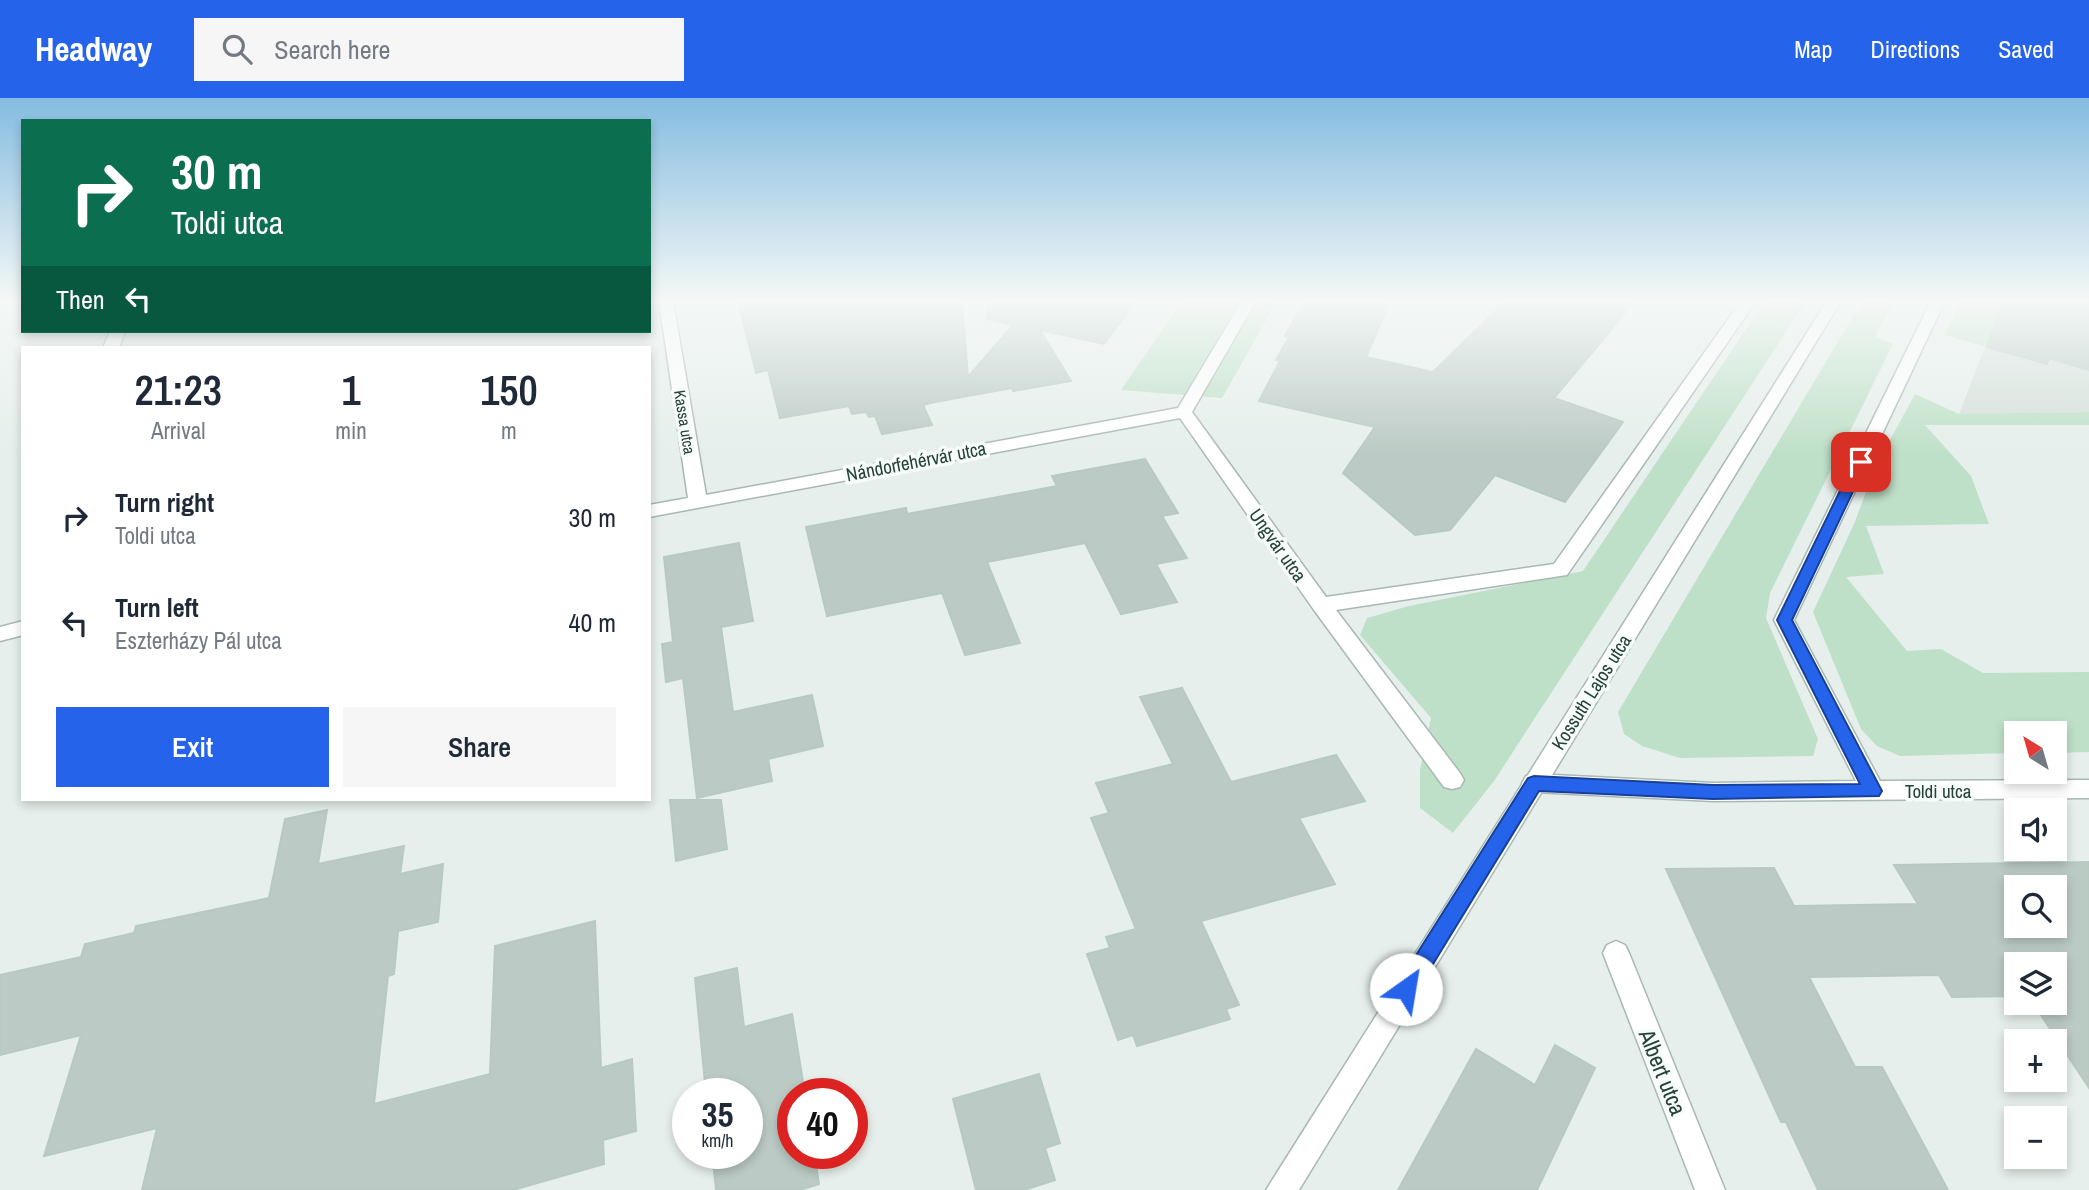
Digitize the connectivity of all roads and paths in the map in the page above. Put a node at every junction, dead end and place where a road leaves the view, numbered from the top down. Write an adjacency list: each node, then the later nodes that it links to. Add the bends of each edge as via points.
1 (674, 352): 7 (street, Kassa utca)
2 (1219, 352): 6 (street)
3 (1713, 352): 9 (street, via 1560,570)
4 (1802, 352): 11 (street, Kossuth Lajos utca)
5 (1913, 352): 13 (street, via 1784,620)
6 (1184, 412): 7 (street, Nándorfehérvár utca); 9 (street, Ungvár utca)
7 (698, 502): 8 (street, Nándorfehérvár utca)
8 (651, 511)
9 (1321, 605): 10 (street, Ungvár utca)
10 (1452, 780)
11 (1534, 783): 13 (street, Toldi utca, via 1713,792); 15 (street, Kossuth Lajos utca)
12 (2089, 789): 13 (street, Toldi utca)
13 (1873, 791)
14 (1616, 953): 16 (street, Albert utca)
15 (1281, 1190)
16 (1710, 1190)

